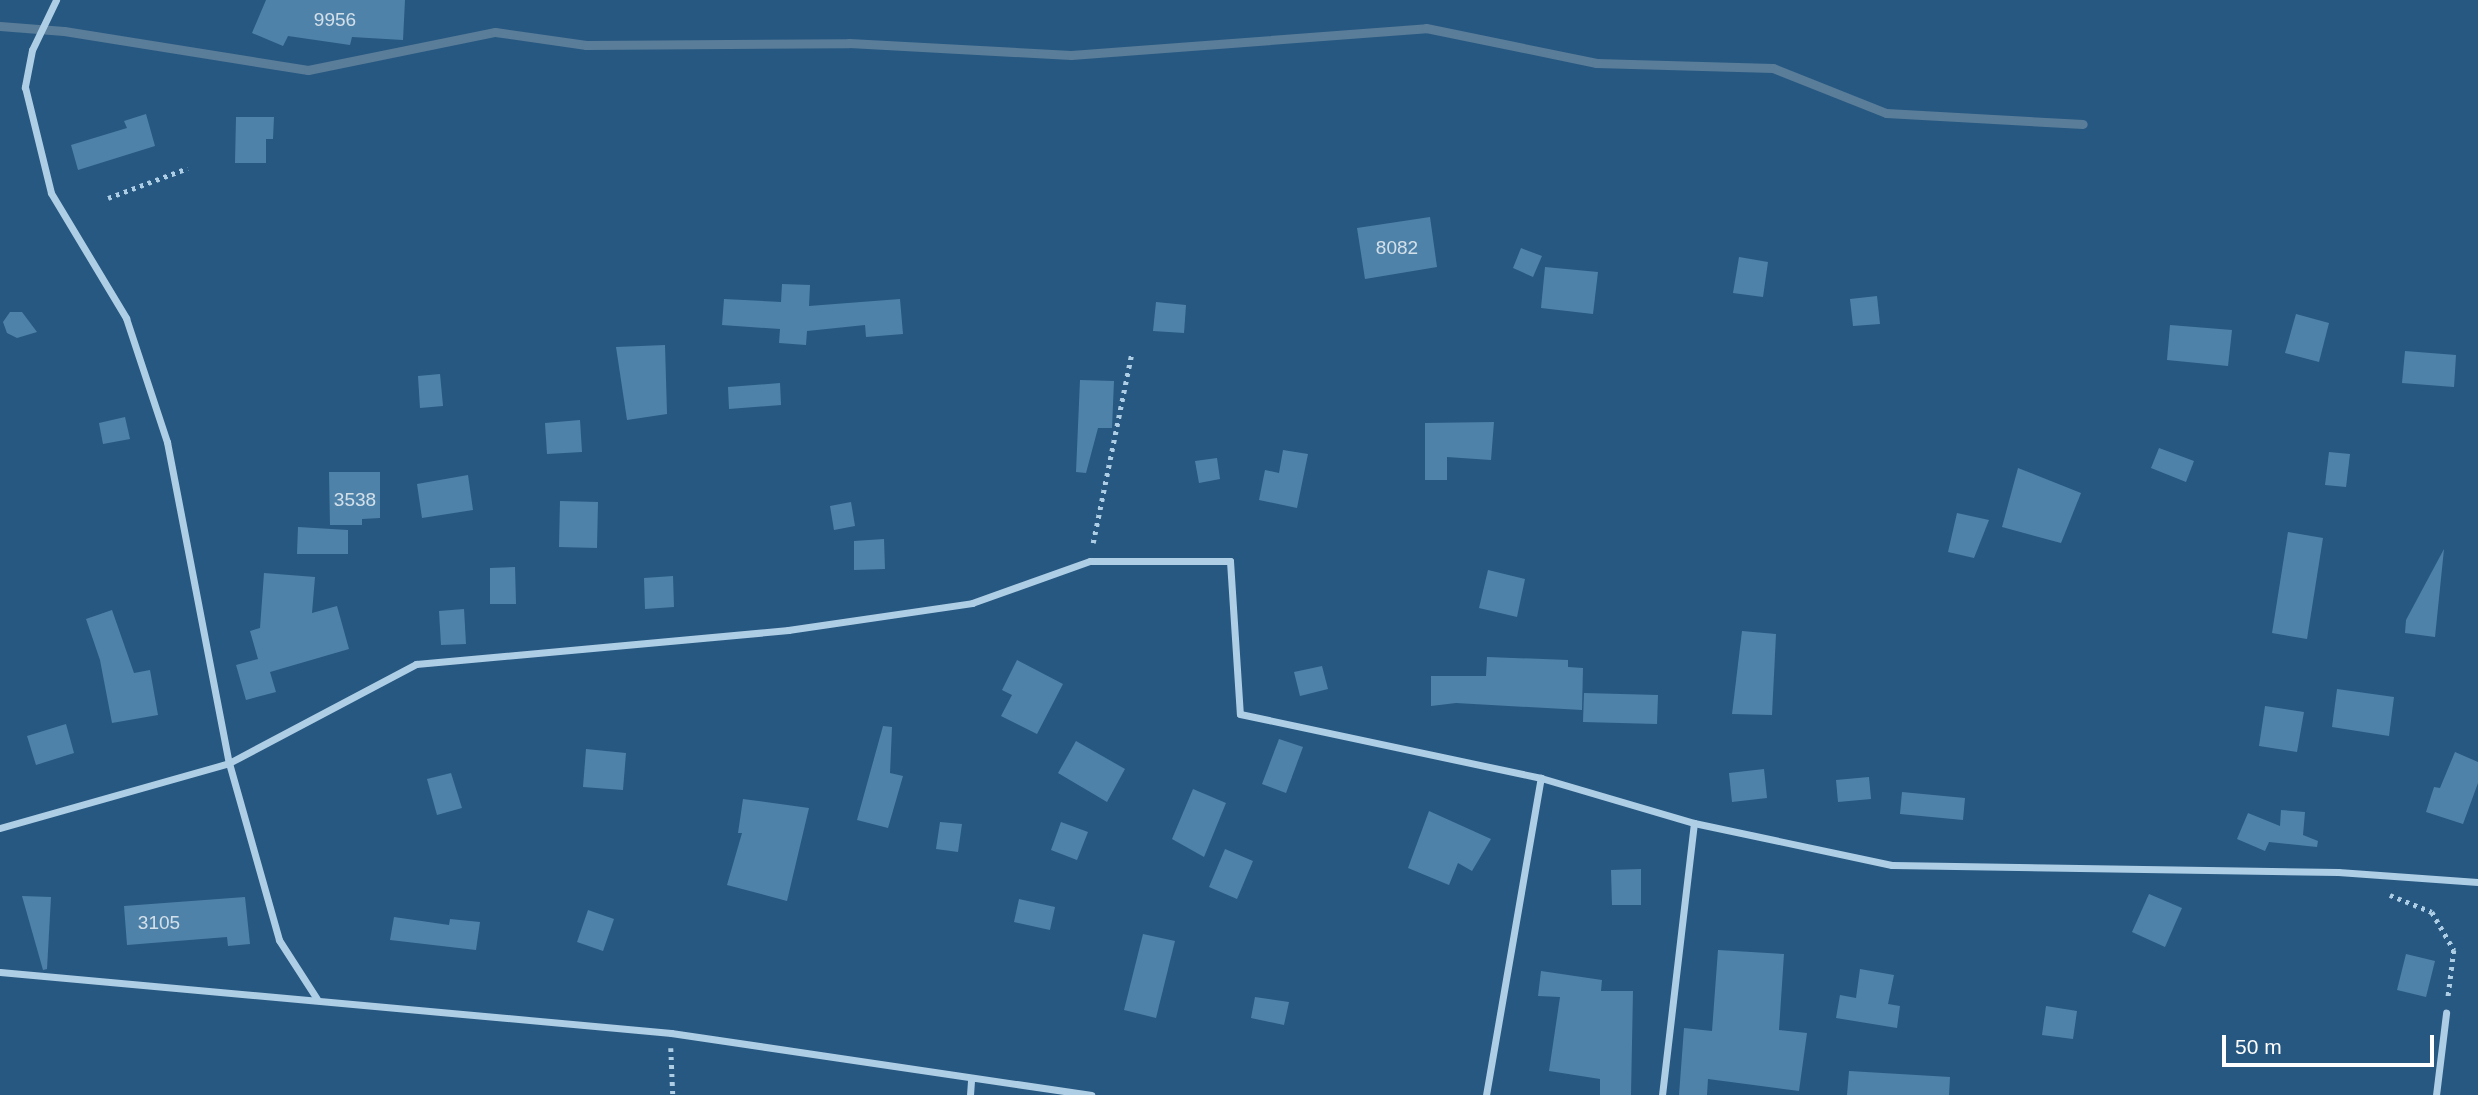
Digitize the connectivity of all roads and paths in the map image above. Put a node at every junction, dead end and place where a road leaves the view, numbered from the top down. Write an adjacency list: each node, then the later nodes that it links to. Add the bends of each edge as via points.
1 (56, 0): 6 (street, via 32,50 25,86 51,193 126,318 167,442)
2 (188, 168): 3 (path)
3 (108, 198)
4 (1132, 352): 5 (path)
5 (1090, 561): 6 (street, via 972,603 788,630 416,664); 7 (street, via 1230,561 1240,713)
6 (229, 763): 9 (street); 13 (street, via 279,940)
7 (1541, 778): 8 (street); 20 (street)
8 (1694, 823): 10 (street, via 1892,865 2338,872); 21 (street)
9 (0, 828)
10 (2478, 882)
11 (2385, 892): 14 (path, via 2432,912 2454,950)
12 (0, 972): 13 (street)
13 (317, 999): 15 (street)
14 (2446, 1013): 22 (street)
15 (671, 1033): 16 (street); 17 (path)
16 (971, 1080): 18 (street); 19 (street)
17 (673, 1095)
18 (970, 1095)
19 (1091, 1095)
20 (1486, 1095)
21 (1662, 1095)
22 (2435, 1095)

